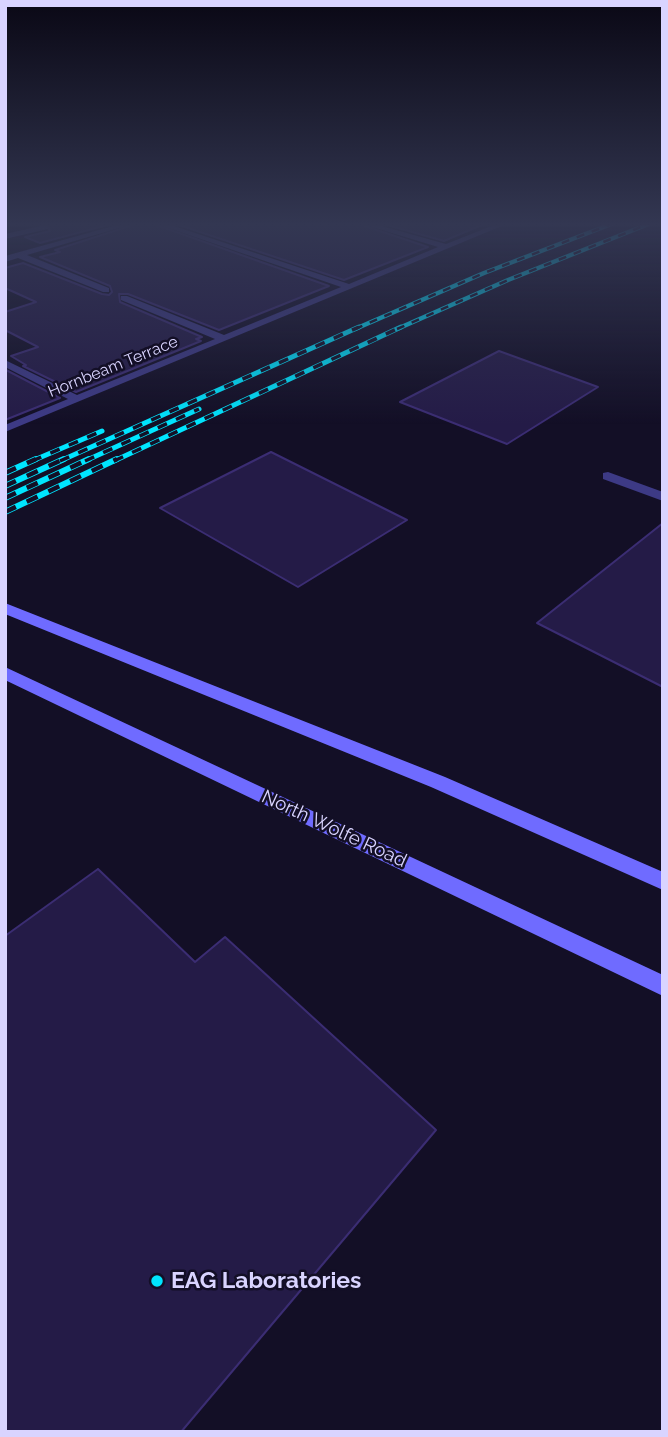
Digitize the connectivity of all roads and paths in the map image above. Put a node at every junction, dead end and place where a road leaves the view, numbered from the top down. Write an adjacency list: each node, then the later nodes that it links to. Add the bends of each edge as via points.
1 (337, 290): 3 (street, Hornbeam Terrace)
2 (124, 298): 3 (street)
3 (225, 339): 5 (street, Hornbeam Terrace)
4 (5, 363): 5 (street)
5 (76, 399): 6 (street, Hornbeam Terrace)
6 (5, 429)
7 (608, 476): 8 (street)
8 (663, 497)
9 (5, 608): 11 (main road, via 438,782)
10 (5, 673): 12 (main road, North Wolfe Road)
11 (663, 881)
12 (663, 986)

